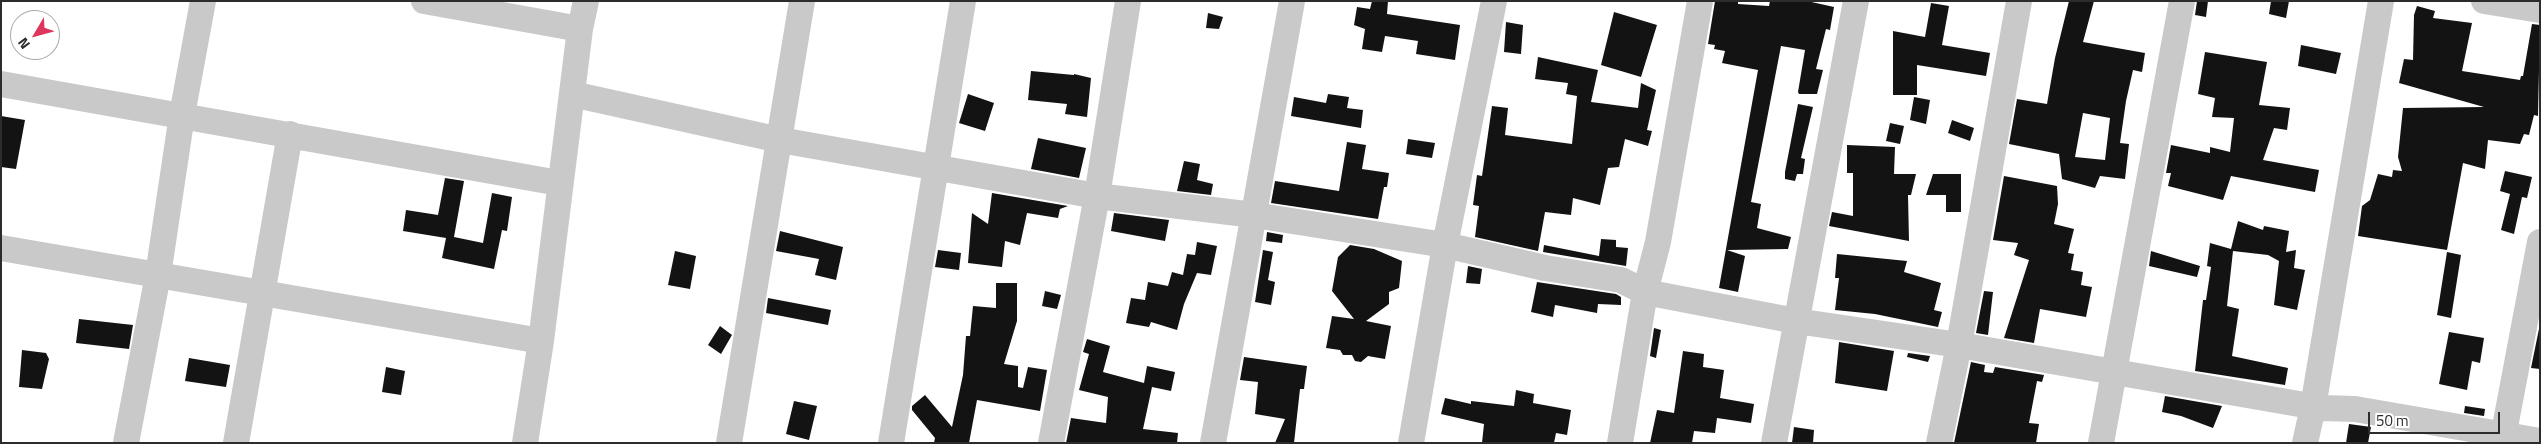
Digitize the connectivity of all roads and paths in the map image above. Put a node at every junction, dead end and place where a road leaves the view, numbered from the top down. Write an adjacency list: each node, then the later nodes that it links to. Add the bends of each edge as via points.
1 (203, 1): 19 (street)
2 (424, 1): 16 (street)
3 (586, 1): 16 (street)
4 (802, 1): 21 (street)
5 (963, 1): 22 (street)
6 (1128, 1): 24 (street)
7 (1292, 1): 25 (street)
8 (1494, 1): 27 (street)
9 (1700, 1): 30 (street, via 1658,242)
10 (1856, 1): 32 (street)
11 (2020, 1): 34 (street)
12 (2182, 1): 35 (street)
13 (2381, 1): 36 (street)
14 (2484, 1): 15 (street)
15 (2540, 10)
16 (580, 29): 18 (street)
17 (1, 84): 19 (street)
18 (572, 94): 21 (street); 23 (street)
19 (182, 115): 20 (street); 29 (street)
20 (290, 134): 23 (street); 31 (street)
21 (780, 140): 22 (street); 42 (street)
22 (936, 168): 24 (street); 43 (street)
23 (559, 183): 33 (street)
24 (1097, 196): 25 (street); 44 (street)
25 (1254, 215): 27 (street); 45 (street)
26 (2540, 242): 37 (street)
27 (1444, 245): 30 (street, via 1545,268 1621,280); 46 (street)
28 (1, 248): 29 (street)
29 (158, 275): 31 (street); 39 (street)
30 (1645, 292): 32 (street); 47 (street)
31 (262, 293): 33 (street); 40 (street)
32 (1796, 321): 34 (street); 48 (street)
33 (541, 341): 41 (street)
34 (1959, 345): 35 (street); 49 (street)
35 (2114, 374): 36 (street); 50 (street)
36 (2313, 407): 37 (street, via 2355,409); 51 (street)
37 (2503, 438): 38 (street)
38 (2540, 441)
39 (126, 443)
40 (236, 443)
41 (525, 443)
42 (729, 443)
43 (891, 443)
44 (1051, 443)
45 (1213, 443)
46 (1411, 443)
47 (1620, 443)
48 (1774, 443)
49 (1939, 443)
50 (2100, 443)
51 (2305, 443)

